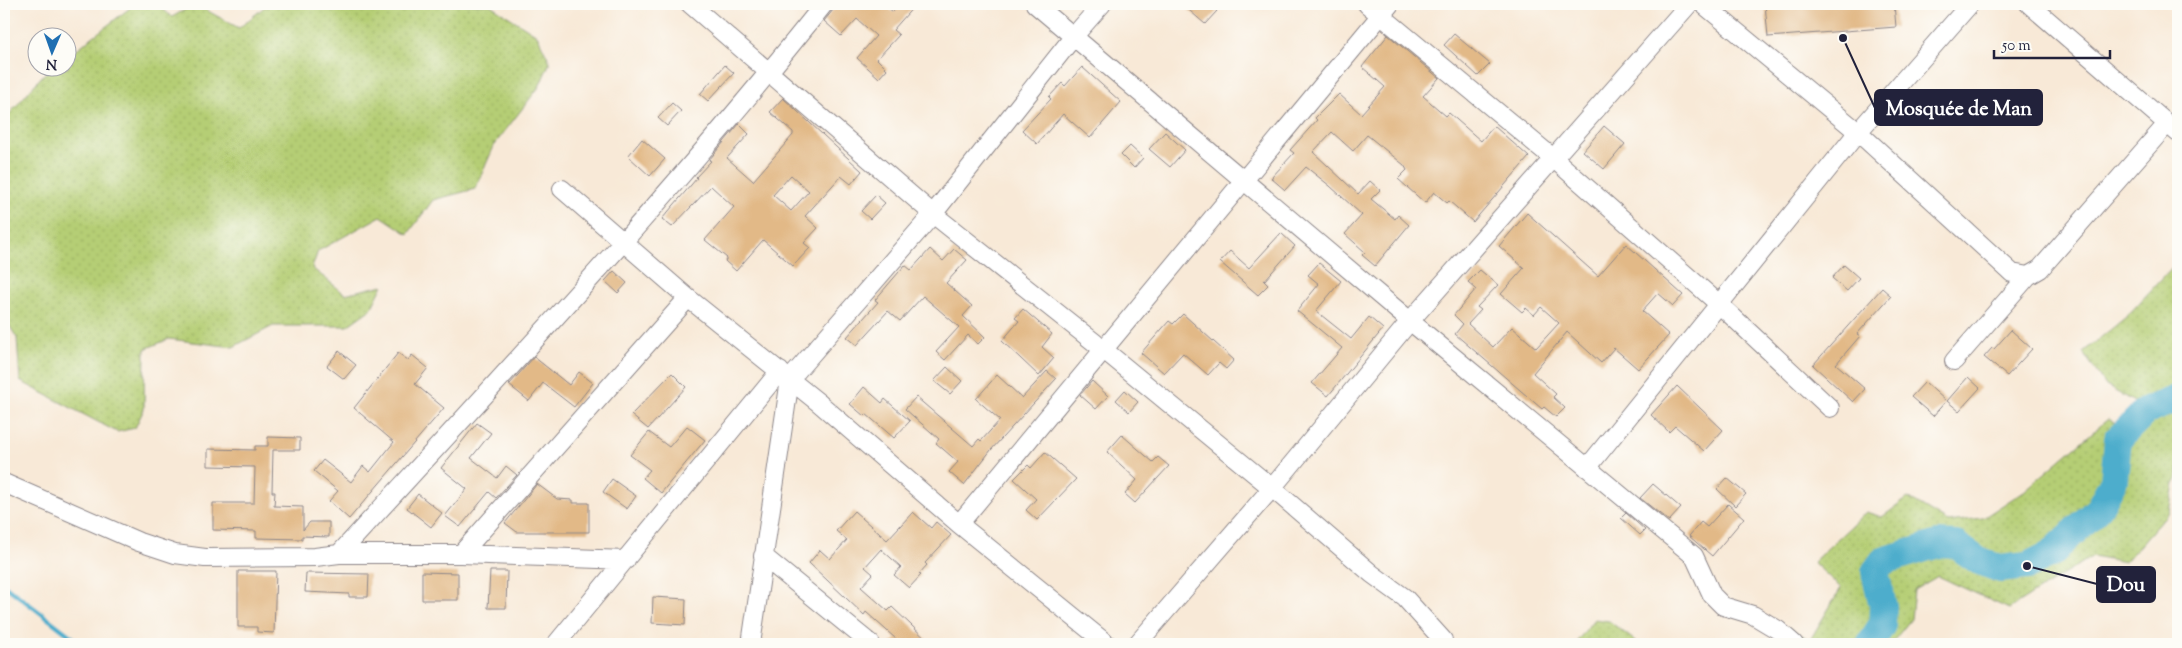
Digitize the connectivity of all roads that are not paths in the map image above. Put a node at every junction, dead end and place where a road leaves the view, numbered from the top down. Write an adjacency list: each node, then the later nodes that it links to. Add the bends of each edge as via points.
1 (690, 4): 12 (street)
2 (824, 4): 12 (street)
3 (1035, 4): 11 (street)
4 (1102, 4): 11 (street)
5 (1367, 4): 10 (street)
6 (1689, 4): 15 (street)
7 (1703, 4): 14 (street)
8 (1970, 4): 14 (street)
9 (2029, 4): 13 (street)
10 (1385, 10): 15 (street); 16 (street)
11 (1074, 36): 16 (street); 18 (street)
12 (770, 72): 18 (street); 19 (street)
13 (2173, 128): 20 (street, via 2040,268)
14 (1858, 132): 20 (street, via 2012,273); 22 (street)
15 (1553, 158): 22 (street); 23 (street)
16 (1245, 180): 23 (street); 24 (street)
17 (562, 189): 19 (street)
18 (933, 214): 24 (street); 26 (street)
19 (625, 242): 21 (street); 32 (street)
20 (2028, 276): 25 (street)
21 (688, 298): 26 (street); 33 (street)
22 (1719, 304): 27 (street); 28 (street)
23 (1410, 321): 28 (street); 30 (street)
24 (1104, 350): 30 (street); 31 (street)
25 (1954, 361)
26 (785, 375): 31 (street); 34 (street); 35 (street)
27 (1830, 408)
28 (1587, 468): 42 (street, via 1694,556 1712,595 1723,606 1753,615)
29 (4, 484): 32 (street, via 139,542 175,554 205,558)
30 (1272, 488): 36 (street, via 1372,574 1405,598); 41 (street)
31 (959, 524): 40 (street)
32 (339, 554): 33 (street)
33 (461, 554): 35 (street)
34 (763, 556): 38 (street); 39 (street)
35 (626, 560): 37 (street)
36 (1443, 640)
37 (556, 644)
38 (751, 644)
39 (871, 644)
40 (1107, 644)
41 (1137, 644)
42 (1794, 644)

